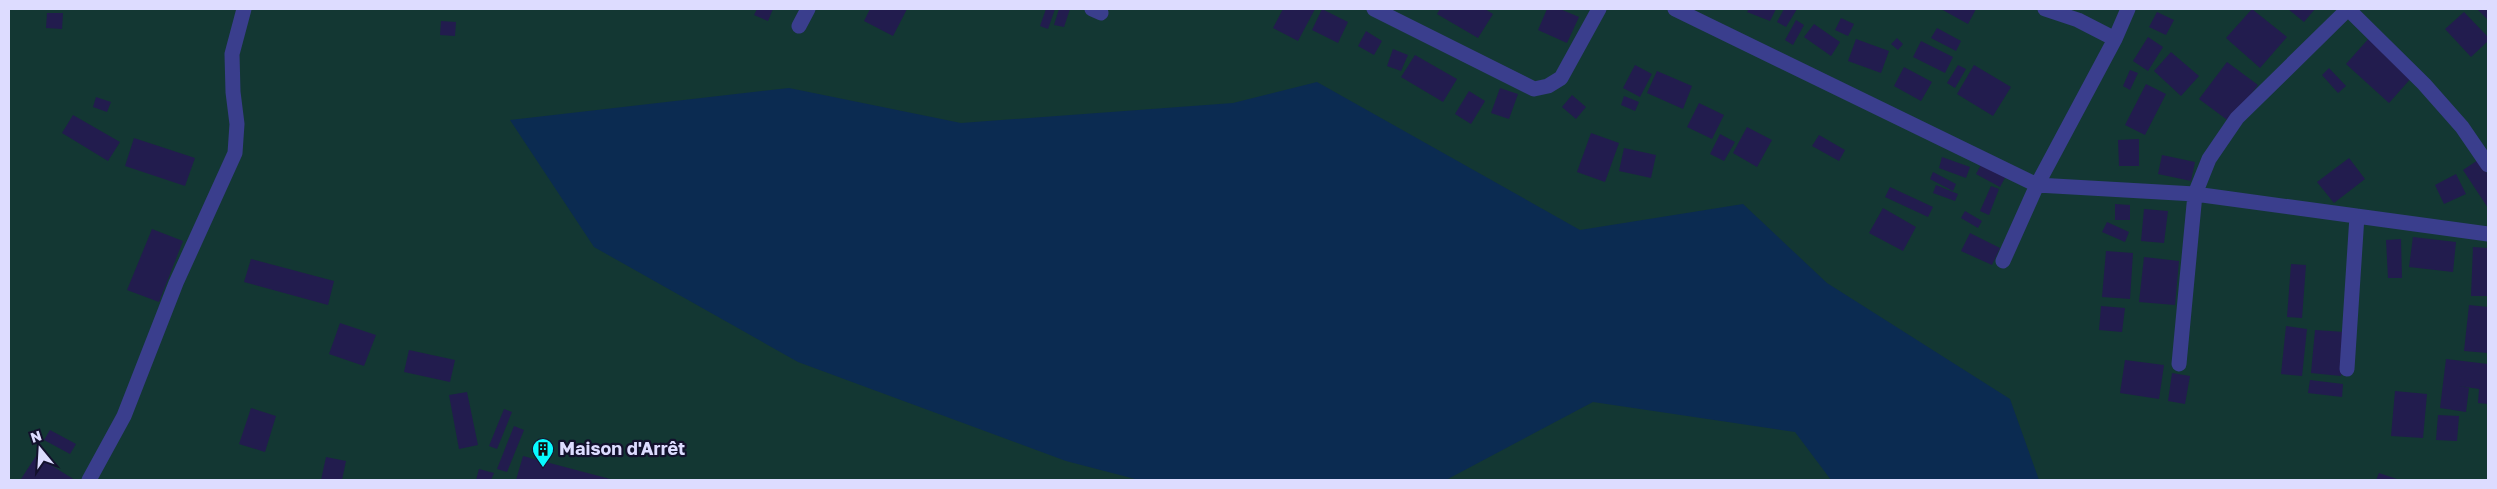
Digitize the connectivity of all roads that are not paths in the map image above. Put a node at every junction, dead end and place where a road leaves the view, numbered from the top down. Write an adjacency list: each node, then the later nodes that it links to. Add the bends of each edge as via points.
1 (244, 9): 19 (street, via 232,54 237,124 235,153 176,284 124,416)
2 (808, 9): 9 (street)
3 (1374, 9): 4 (street, via 1534,89 1548,86 1561,78)
4 (1599, 9)
5 (1675, 9): 12 (street)
6 (2045, 9): 10 (street, via 2078,20)
7 (2128, 9): 10 (street)
8 (2348, 9): 11 (street, via 2424,84 2462,127); 13 (street, via 2237,118 2209,159)
9 (799, 26)
10 (2115, 39): 12 (street)
11 (2488, 165)
12 (2037, 185): 13 (street); 16 (street)
13 (2195, 194): 14 (street); 17 (street)
14 (2357, 216): 15 (street); 18 (street)
15 (2488, 234)
16 (2003, 261)
17 (2179, 364)
18 (2347, 369)
19 (89, 480)

